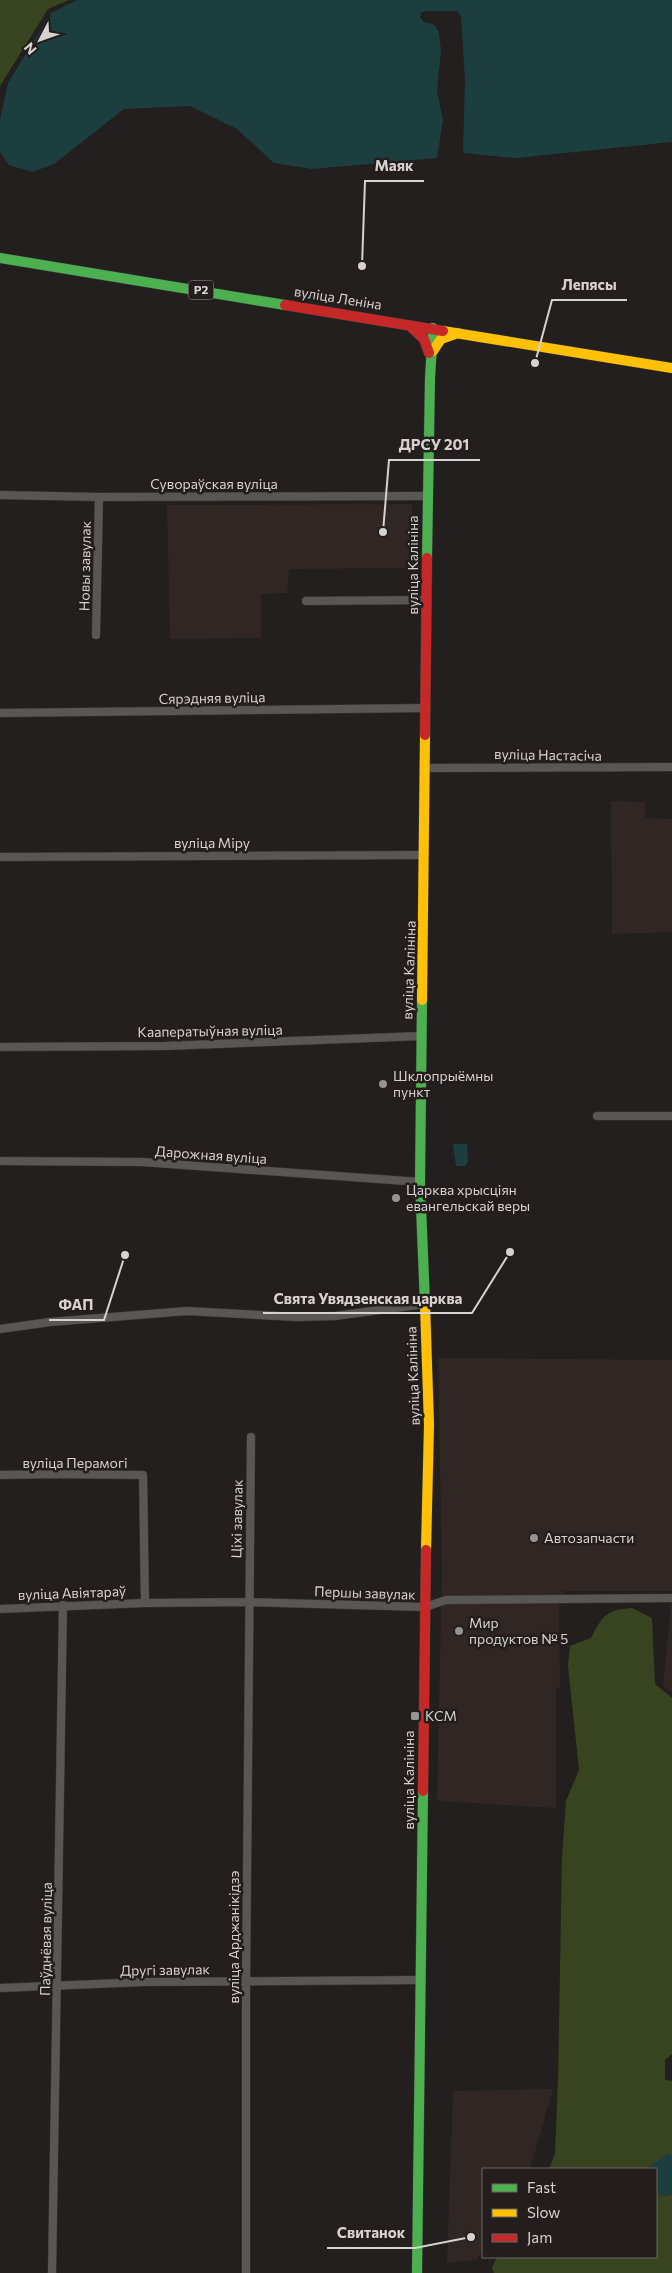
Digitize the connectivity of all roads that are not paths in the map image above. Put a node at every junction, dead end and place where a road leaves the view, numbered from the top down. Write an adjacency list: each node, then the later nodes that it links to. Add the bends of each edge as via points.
1 (0, 258): 2 (street, вуліца Леніна / Р2)
2 (403, 323): 3 (street, вуліца Леніна / Р2); 5 (street, via 424,339)
3 (433, 328): 4 (street, вуліца Леніна / Р2); 5 (street, вуліца Калініна)
4 (460, 332): 5 (street, via 438,342); 6 (street, вуліца Леніна / Р2)
5 (430, 362): 8 (street, вуліца Калініна)
6 (672, 368)
7 (0, 495): 9 (street, Сувораўская вуліца)
8 (428, 496): 9 (street, Сувораўская вуліца); 10 (street, вуліца Калініна)
9 (99, 497): 12 (street, Новы завулак)
10 (427, 600): 11 (street); 13 (street, вуліца Калініна)
11 (306, 601)
12 (96, 636)
13 (425, 708): 14 (street, Сярэдняя вуліца); 16 (street, вуліца Калініна)
14 (0, 713)
15 (672, 767): 16 (street, вуліца Настасіча)
16 (424, 768): 17 (street, вуліца Калініна)
17 (423, 855): 18 (street, вуліца Міру); 19 (street, вуліца Калініна)
18 (0, 857)
19 (421, 1036): 20 (street, Кааператыўная вуліца, via 173,1045); 24 (street, вуліца Калініна)
20 (0, 1047)
21 (597, 1116): 22 (street)
22 (672, 1116)
23 (0, 1161): 24 (street, Дарожная вуліца, via 142,1162)
24 (420, 1182): 25 (street, вуліца Калініна)
25 (425, 1304): 26 (street, via 335,1316 187,1311); 33 (street, вуліца Калініна, via 429,1425)
26 (0, 1329)
27 (251, 1437): 30 (street, Ціхі завулак)
28 (0, 1475): 31 (street, вуліца Перамогі, via 144,1475)
29 (672, 1598): 33 (street, Першы завулак, via 446,1600)
30 (249, 1602): 31 (street, Першы завулак); 33 (street, Першы завулак); 36 (street, вуліца Арджанікідзэ)
31 (145, 1603): 32 (street, вуліца Авіятараў)
32 (63, 1605): 34 (street, вуліца Авіятараў); 37 (street, Паўднёвая вуліца)
33 (425, 1607): 35 (street, вуліца Калініна)
34 (0, 1609)
35 (421, 1980): 36 (street, Другі завулак); 41 (street, вуліца Калініна)
36 (246, 1982): 37 (street, Другі завулак); 40 (street, вуліца Арджанікідзэ)
37 (58, 1986): 38 (street, Другі завулак); 39 (street, Паўднёвая вуліца)
38 (0, 1988)
39 (52, 2273)
40 (246, 2273)
41 (417, 2273)

